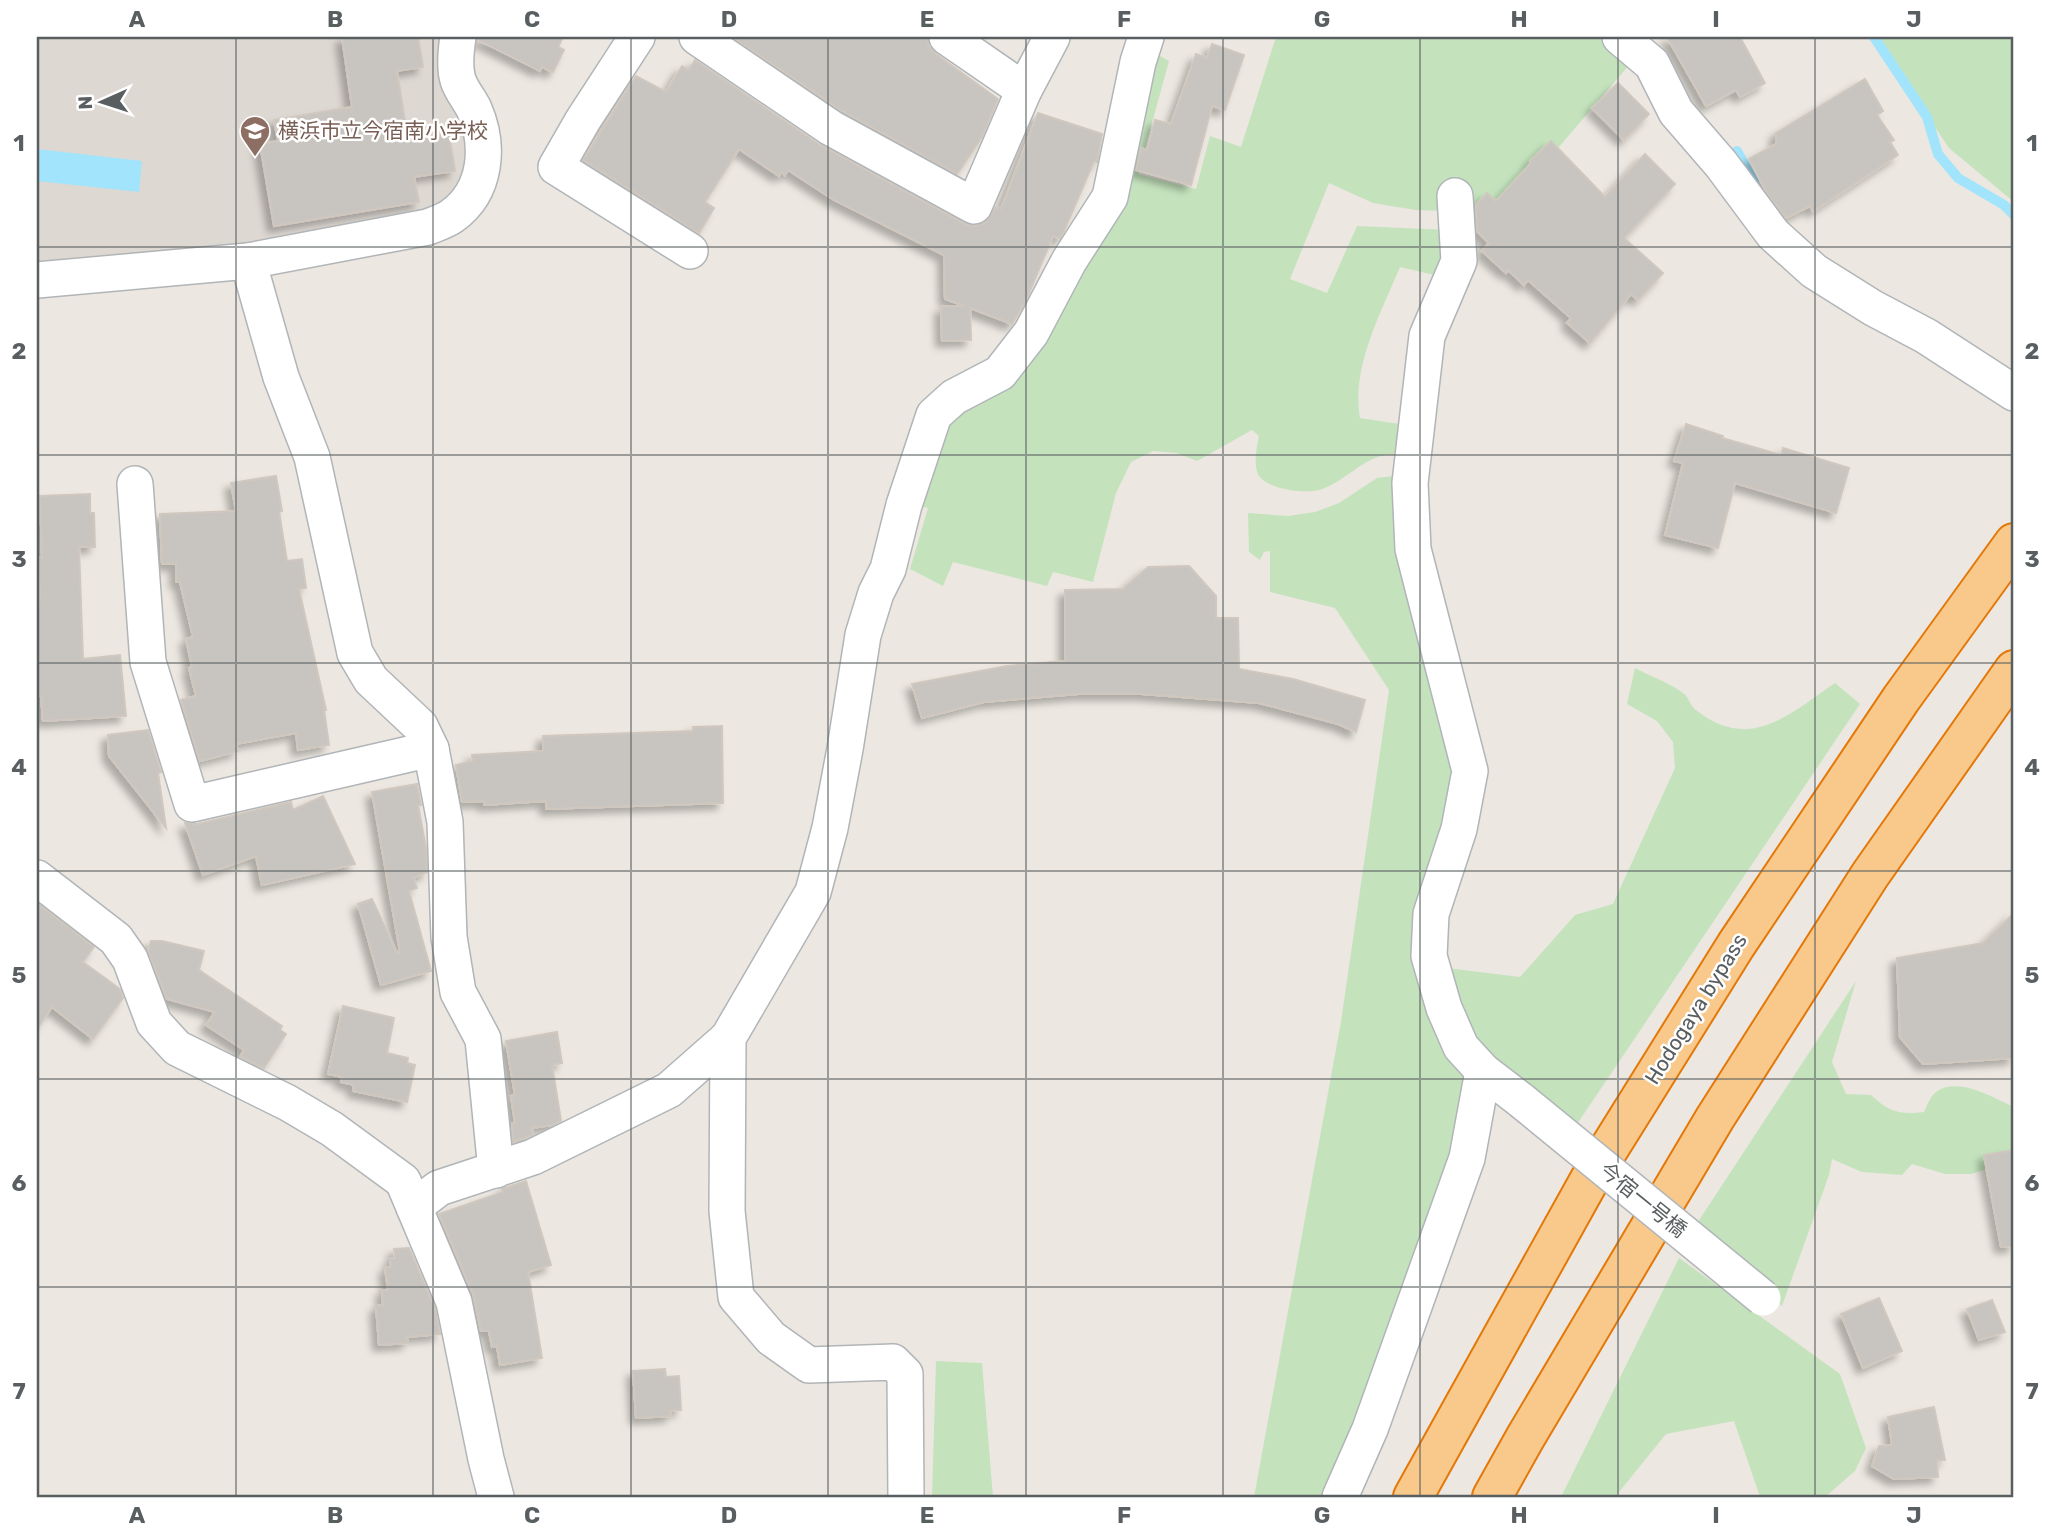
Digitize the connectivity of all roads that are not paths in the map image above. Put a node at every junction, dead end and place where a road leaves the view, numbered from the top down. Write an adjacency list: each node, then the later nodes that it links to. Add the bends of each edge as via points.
1 (458, 37): 11 (street, via 458,80 484,103 481,174 471,199 451,217 428,227)
2 (637, 37): 10 (street, via 573,116 556,167)
3 (697, 37): 8 (street, via 831,128 974,206)
4 (947, 37): 8 (street)
5 (1052, 37): 8 (street)
6 (1146, 37): 19 (street, via 1110,197 1031,333 1000,373 954,397 934,415 888,569 863,635 830,828 813,892)
7 (1620, 37): 13 (street, via 1652,64 1676,112 1773,234 1814,271)
8 (1024, 90)
9 (1455, 197): 20 (street, 今宿一号橋, via 1459,261 1427,336 1410,483 1413,549 1470,771 1459,829 1431,914 1429,956 1461,1046)
10 (690, 251)
11 (247, 261): 12 (street); 17 (street, via 281,377 312,457 355,653 371,680 420,726)
12 (37, 280)
13 (2014, 393)
14 (135, 484): 17 (street, via 148,662 192,804)
15 (2014, 543): 27 (highway, Hodogaya bypass, via 1900,699 1736,945 1590,1179)
16 (2014, 670): 28 (highway, via 1870,875 1715,1118)
17 (431, 749): 21 (street, via 445,822 449,937 458,992 483,1039)
18 (37, 878): 22 (street, via 116,939 130,959 154,1023 177,1048 332,1129)
19 (728, 1038): 21 (street, via 669,1090 533,1157); 25 (street, via 727,1211 736,1297 771,1338 809,1365 893,1362 905,1374)
20 (1483, 1072): 23 (street, 今宿一号橋, bridge); 26 (street, via 1467,1158 1370,1429)
21 (496, 1170): 22 (street)
22 (419, 1192): 24 (street, via 454,1302)
23 (1763, 1298)
24 (496, 1497)
25 (906, 1497)
26 (1339, 1497)
27 (1413, 1497)
28 (1492, 1497)

